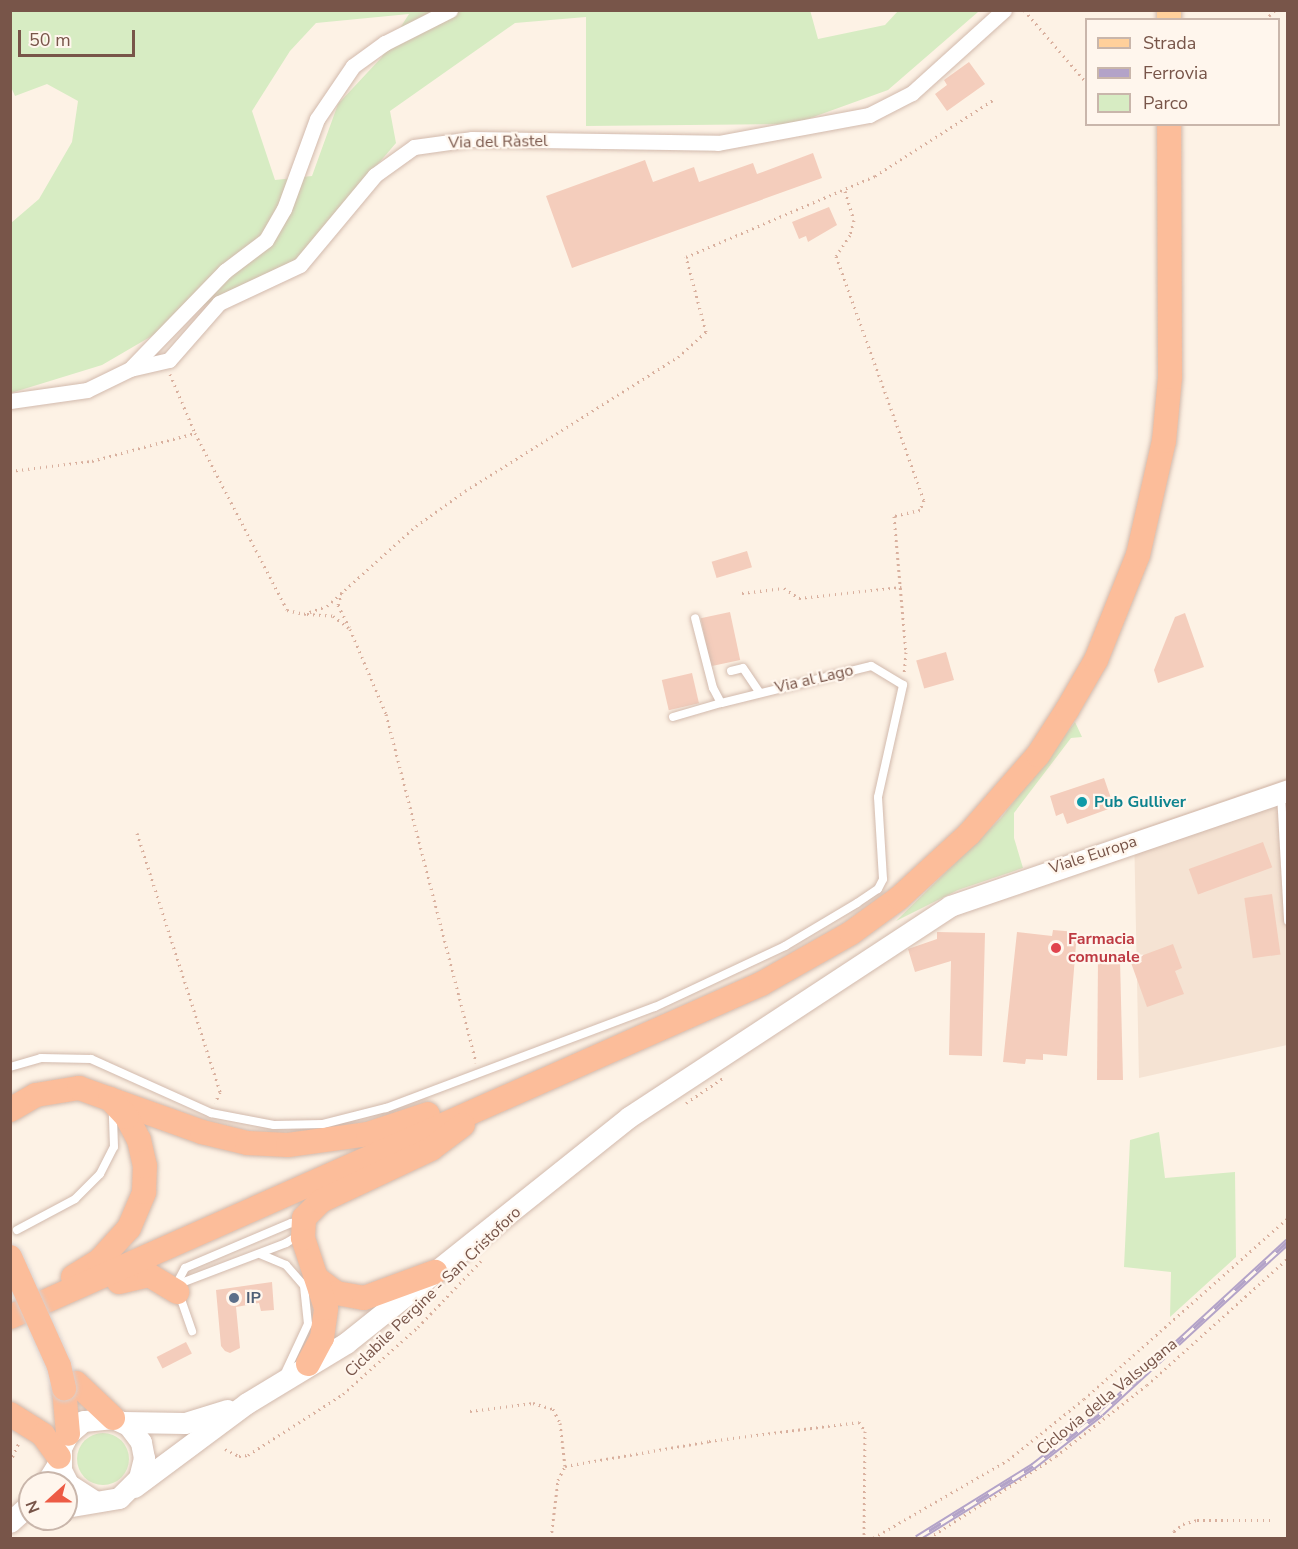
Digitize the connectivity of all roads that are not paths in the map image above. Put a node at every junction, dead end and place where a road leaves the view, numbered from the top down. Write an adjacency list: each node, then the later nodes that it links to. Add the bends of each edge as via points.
1 (450, 10): 4 (street, via 385,43 353,66 317,119 284,209 266,240 225,271)
2 (1004, 10): 4 (street, Via del Ràstel, via 912,93 869,115 718,143 471,139 414,147 375,175 300,265 219,303 169,360)
3 (1169, 126): 14 (highway, via 1170,377 1153,496 1138,555 1096,660 1038,755 969,834 899,898 851,933 761,984)
4 (130, 369): 5 (street, via 87,390)
5 (10, 401)
6 (695, 618): 9 (lane, via 713,688)
7 (731, 671): 8 (lane, via 743,668)
8 (759, 692): 9 (lane, Via al Lago); 13 (lane, Via al Lago, via 871,666 903,685 878,798 884,879 878,889 784,946 655,1007 386,1108 323,1124 274,1125 211,1113 91,1059 41,1058)
9 (721, 703): 10 (lane, Via al Lago)
10 (673, 717)
11 (1284, 791): 12 (lane); 21 (main road, Viale Europa, via 992,888 950,906 629,1117)
12 (1287, 921)
13 (10, 1067)
14 (505, 1095): 15 (highway, via 368,1134 288,1145 247,1143 202,1132); 17 (highway, via 431,1149 321,1201); 24 (highway)
15 (108, 1098): 16 (highway, via 80,1088 57,1090 36,1095); 18 (lane, via 115,1123 114,1147 100,1174 75,1199); 25 (highway, via 130,1122 143,1153 144,1192 135,1217 99,1261)
16 (10, 1110)
17 (302, 1226): 19 (lane, via 296,1237); 22 (highway, via 306,1249); 23 (lane, via 291,1223 185,1268)
18 (17, 1230)
19 (260, 1254): 23 (lane); 29 (lane, via 286,1265 304,1286 308,1324)
20 (10, 1257): 28 (highway, bridge)
21 (435, 1272): 22 (highway, via 364,1298 336,1293); 27 (main road, Viale Europa, via 346,1343)
22 (319, 1280): 27 (highway, via 326,1308 321,1338)
23 (177, 1288): 24 (highway, via 149,1275); 26 (lane)
24 (58, 1296): 25 (highway)
25 (12, 1316)
26 (192, 1331)
27 (308, 1364): 29 (main road, Viale Europa)
28 (66, 1379): 32 (highway); 33 (highway)
29 (280, 1383): 30 (main road, Viale Europa)
30 (247, 1403): 32 (main road, via 185,1423); 36 (main road)
31 (10, 1414): 34 (highway, via 43,1435)
32 (118, 1420): 33 (main road, via 92,1417); 36 (main road, via 138,1437 143,1452 143,1468)
33 (68, 1434): 34 (main road)
34 (59, 1459): 35 (main road); 37 (main road, via 73,1490)
35 (52, 1471)
36 (134, 1487): 37 (main road, via 115,1499)
37 (93, 1500): 38 (main road)
38 (78, 1504)

